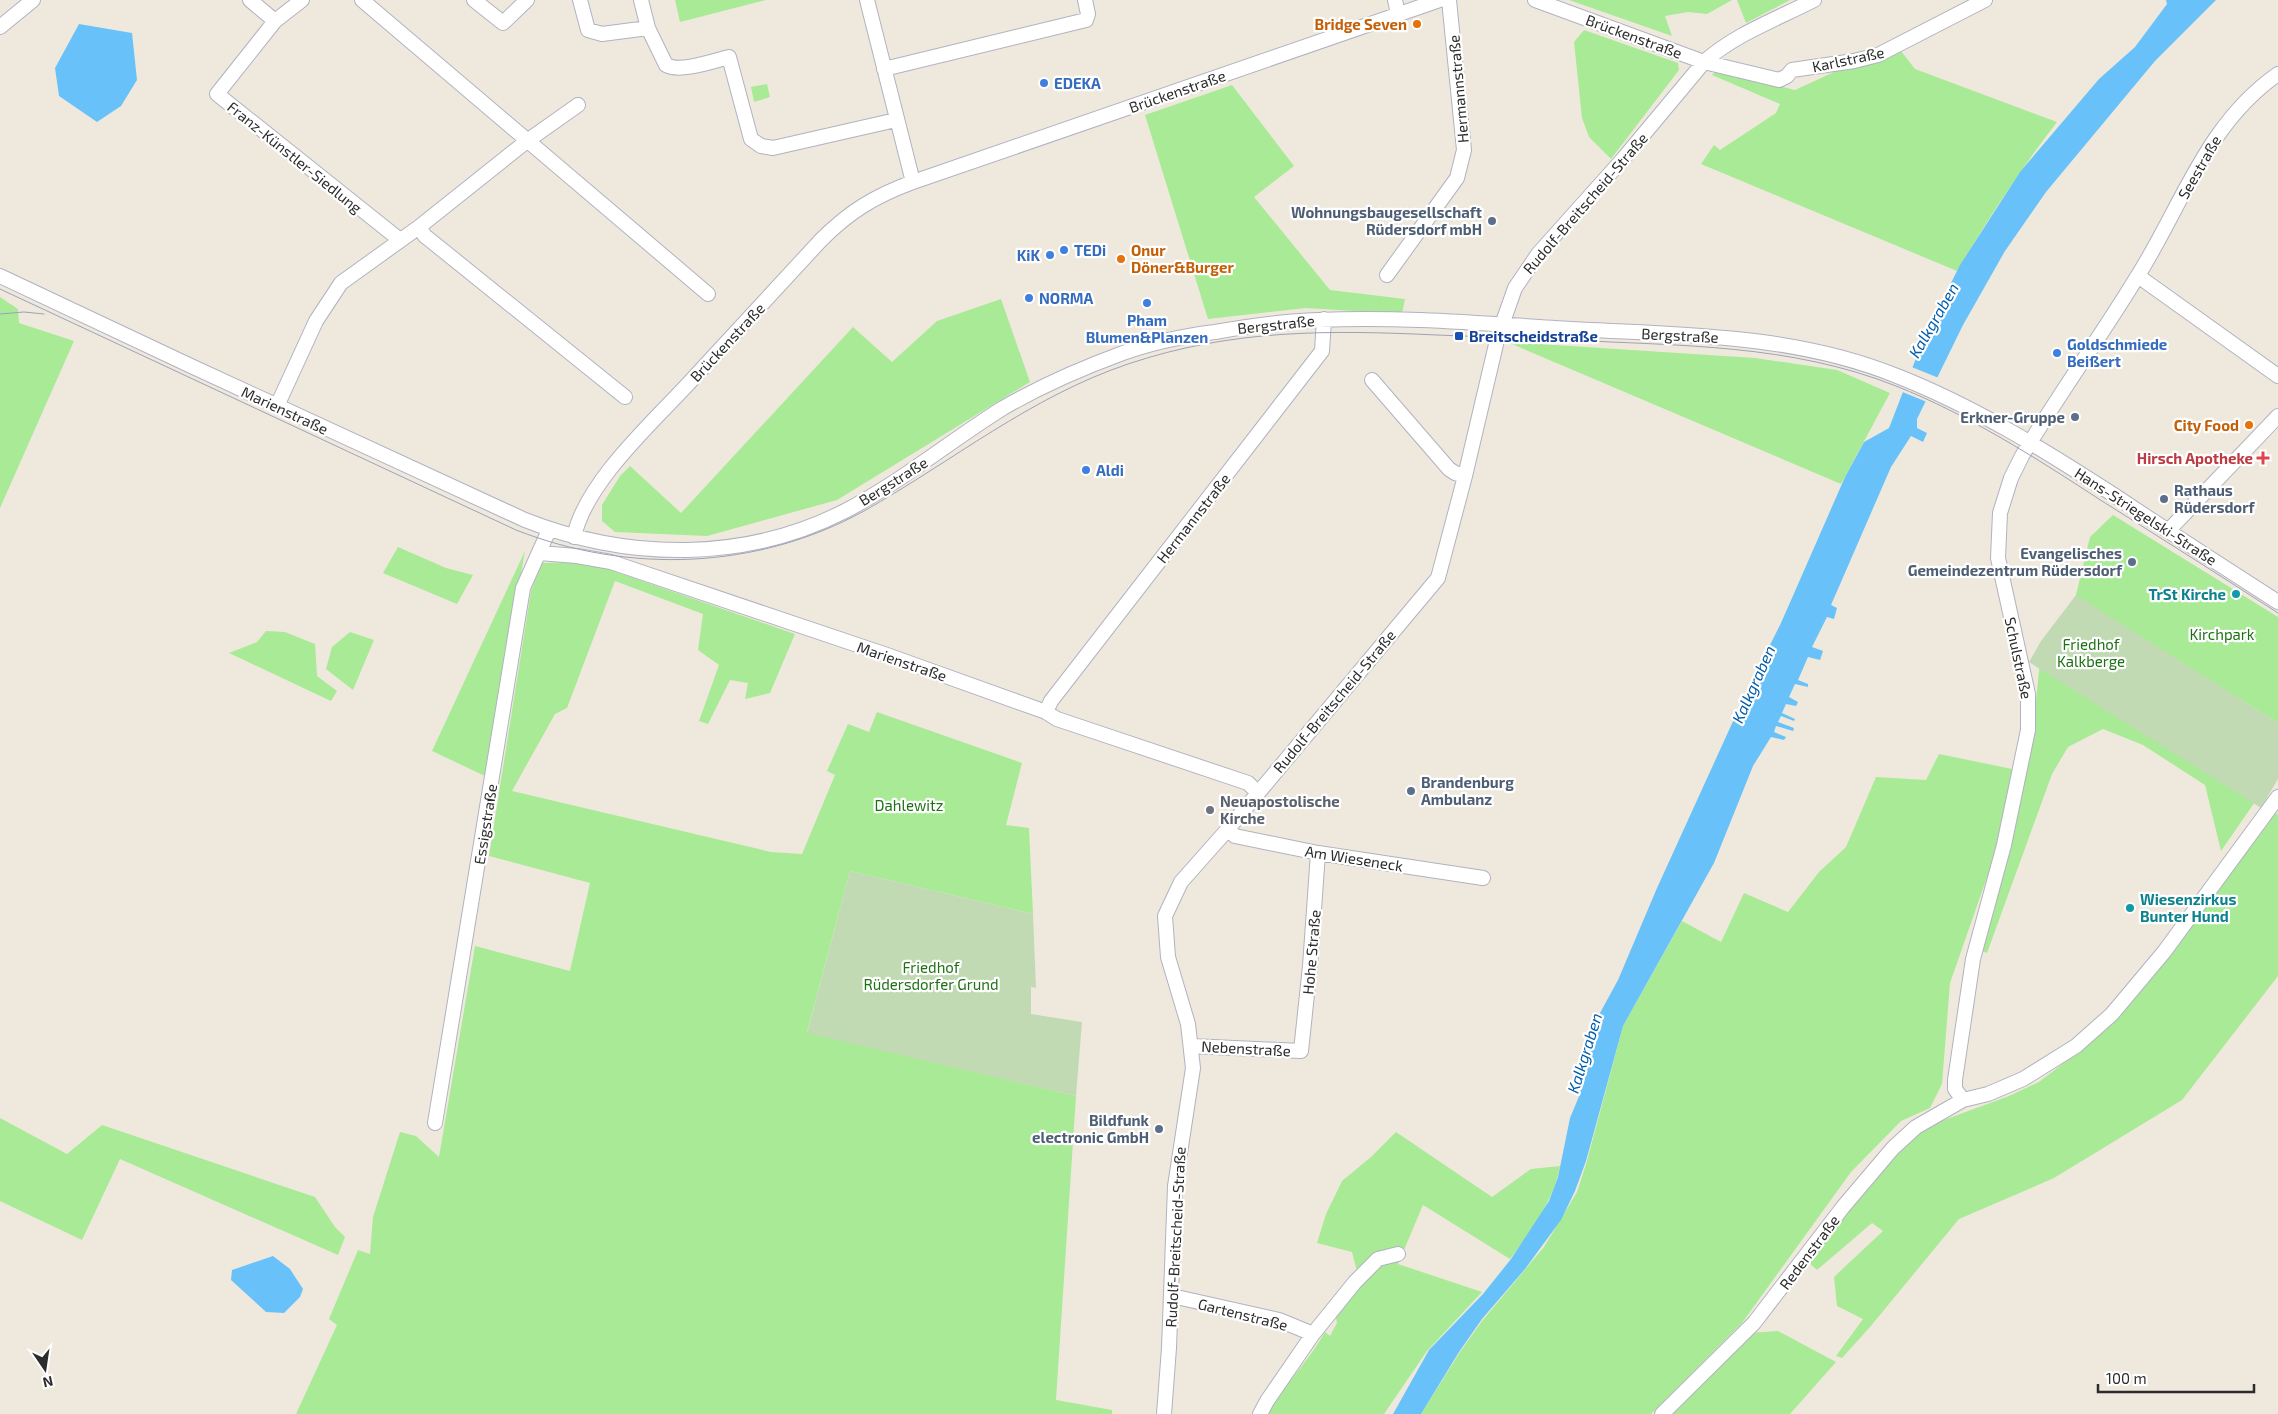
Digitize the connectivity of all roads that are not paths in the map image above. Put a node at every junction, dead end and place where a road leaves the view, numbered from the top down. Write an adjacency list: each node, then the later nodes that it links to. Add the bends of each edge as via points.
1 (33, 0): 19 (street)
2 (250, 0): 18 (street)
3 (302, 0): 18 (street, Franz-Künstler-Siedlung)
4 (362, 0): 26 (street)
5 (474, 0): 6 (street, via 503,23)
6 (527, 0)
7 (580, 0): 20 (street, via 588,30 602,34)
8 (641, 0): 20 (street)
9 (867, 0): 22 (street)
10 (1085, 0): 22 (street, via 1086,20)
11 (1395, 0): 17 (street)
12 (1440, 0): 17 (street, Brückenstraße)
13 (1449, 0): 30 (street, Hermannstraße, via 1464,150 1457,178)
14 (1535, 0): 21 (street, Brückenstraße)
15 (1814, 0): 21 (street, Rudolf-Breitscheid-Straße, via 1733,40)
16 (1985, 0): 21 (street, Karlstraße, via 1878,55 1792,70 1780,80)
17 (1398, 14): 27 (street, Brückenstraße)
18 (275, 21): 29 (street, Franz-Künstler-Siedlung, via 217,94)
19 (0, 27)
20 (648, 28): 25 (street, via 666,65 671,68 729,57 752,138 761,146 772,148)
21 (1704, 62): 35 (street, Rudolf-Breitscheid-Straße, via 1530,265 1513,292)
22 (884, 69): 25 (street)
23 (2278, 74): 32 (street, Seestraße, via 2237,108 2216,135)
24 (578, 105): 26 (street)
25 (896, 120): 27 (street)
26 (528, 141): 28 (street); 33 (street)
27 (913, 182): 46 (street, Brückenstraße, via 868,201 838,222 619,459 584,509)
28 (419, 227): 29 (street); 38 (street, via 425,236)
29 (400, 240): 39 (street, via 341,284 316,320)
30 (1387, 275)
31 (0, 276): 39 (street, Marienstraße)
32 (2138, 276): 36 (street); 42 (street, Schulstraße)
33 (708, 294)
34 (1324, 319): 35 (street, Bergstraße); 46 (street, Bergstraße, via 1176,338 1106,359 1004,408 848,509 785,535 733,546 676,551 623,547); 49 (street, Hermannstraße, via 1322,351 1051,701)
35 (1503, 325): 41 (street, Bergstraße, via 1729,337 1794,346 1895,375); 43 (street, Rudolf-Breitscheid-Straße)
36 (2278, 376)
37 (1372, 380): 43 (street, via 1449,469)
38 (625, 397)
39 (277, 406): 44 (street, Marienstraße)
40 (2278, 416): 45 (street)
41 (2012, 432): 42 (street, Hans-Striegelski-Straße)
42 (2030, 443): 45 (street, Hans-Striegelski-Straße); 57 (street, Schulstraße, via 2011,478 2000,513 1998,537 1998,558 2028,694 2028,730 2004,845 1973,959 1955,1080 1955,1089)
43 (1465, 476): 50 (street, Rudolf-Breitscheid-Straße, via 1438,578)
44 (549, 530): 46 (street, Marienstraße); 47 (street, Essigstraße)
45 (2168, 531): 48 (street, Hans-Striegelski-Straße)
46 (574, 537)
47 (539, 553): 49 (street, Marienstraße, via 611,562); 58 (street, Essigstraße, via 523,588)
48 (2278, 602)
49 (1046, 712): 50 (street, Marienstraße, via 1057,719 1248,783)
50 (1257, 792): 52 (street, Rudolf-Breitscheid-Straße)
51 (2278, 797): 57 (street, Redenstraße, via 2164,952 2112,1014 2076,1046 2023,1079 1988,1094)
52 (1228, 829): 53 (street, Am Wieseneck, via 1235,836); 55 (street, Rudolf-Breitscheid-Straße, via 1181,882 1165,916 1168,957)
53 (1318, 853): 54 (street, Am Wieseneck); 56 (street, Hohe Straße)
54 (1483, 878)
55 (1192, 1046): 56 (street, Nebenstraße); 60 (street, Rudolf-Breitscheid-Straße, via 1192,1068 1175,1186)
56 (1301, 1051)
57 (1963, 1100): 64 (street, Redenstraße, via 1929,1118 1893,1148 1754,1323)
58 (435, 1123)
59 (1398, 1254): 61 (street, via 1378,1259)
60 (1172, 1296): 61 (street, Gartenstraße, via 1279,1320); 62 (street, Rudolf-Breitscheid-Straße)
61 (1313, 1334): 63 (street)
62 (1164, 1414)
63 (1260, 1414)
64 (1662, 1414)

